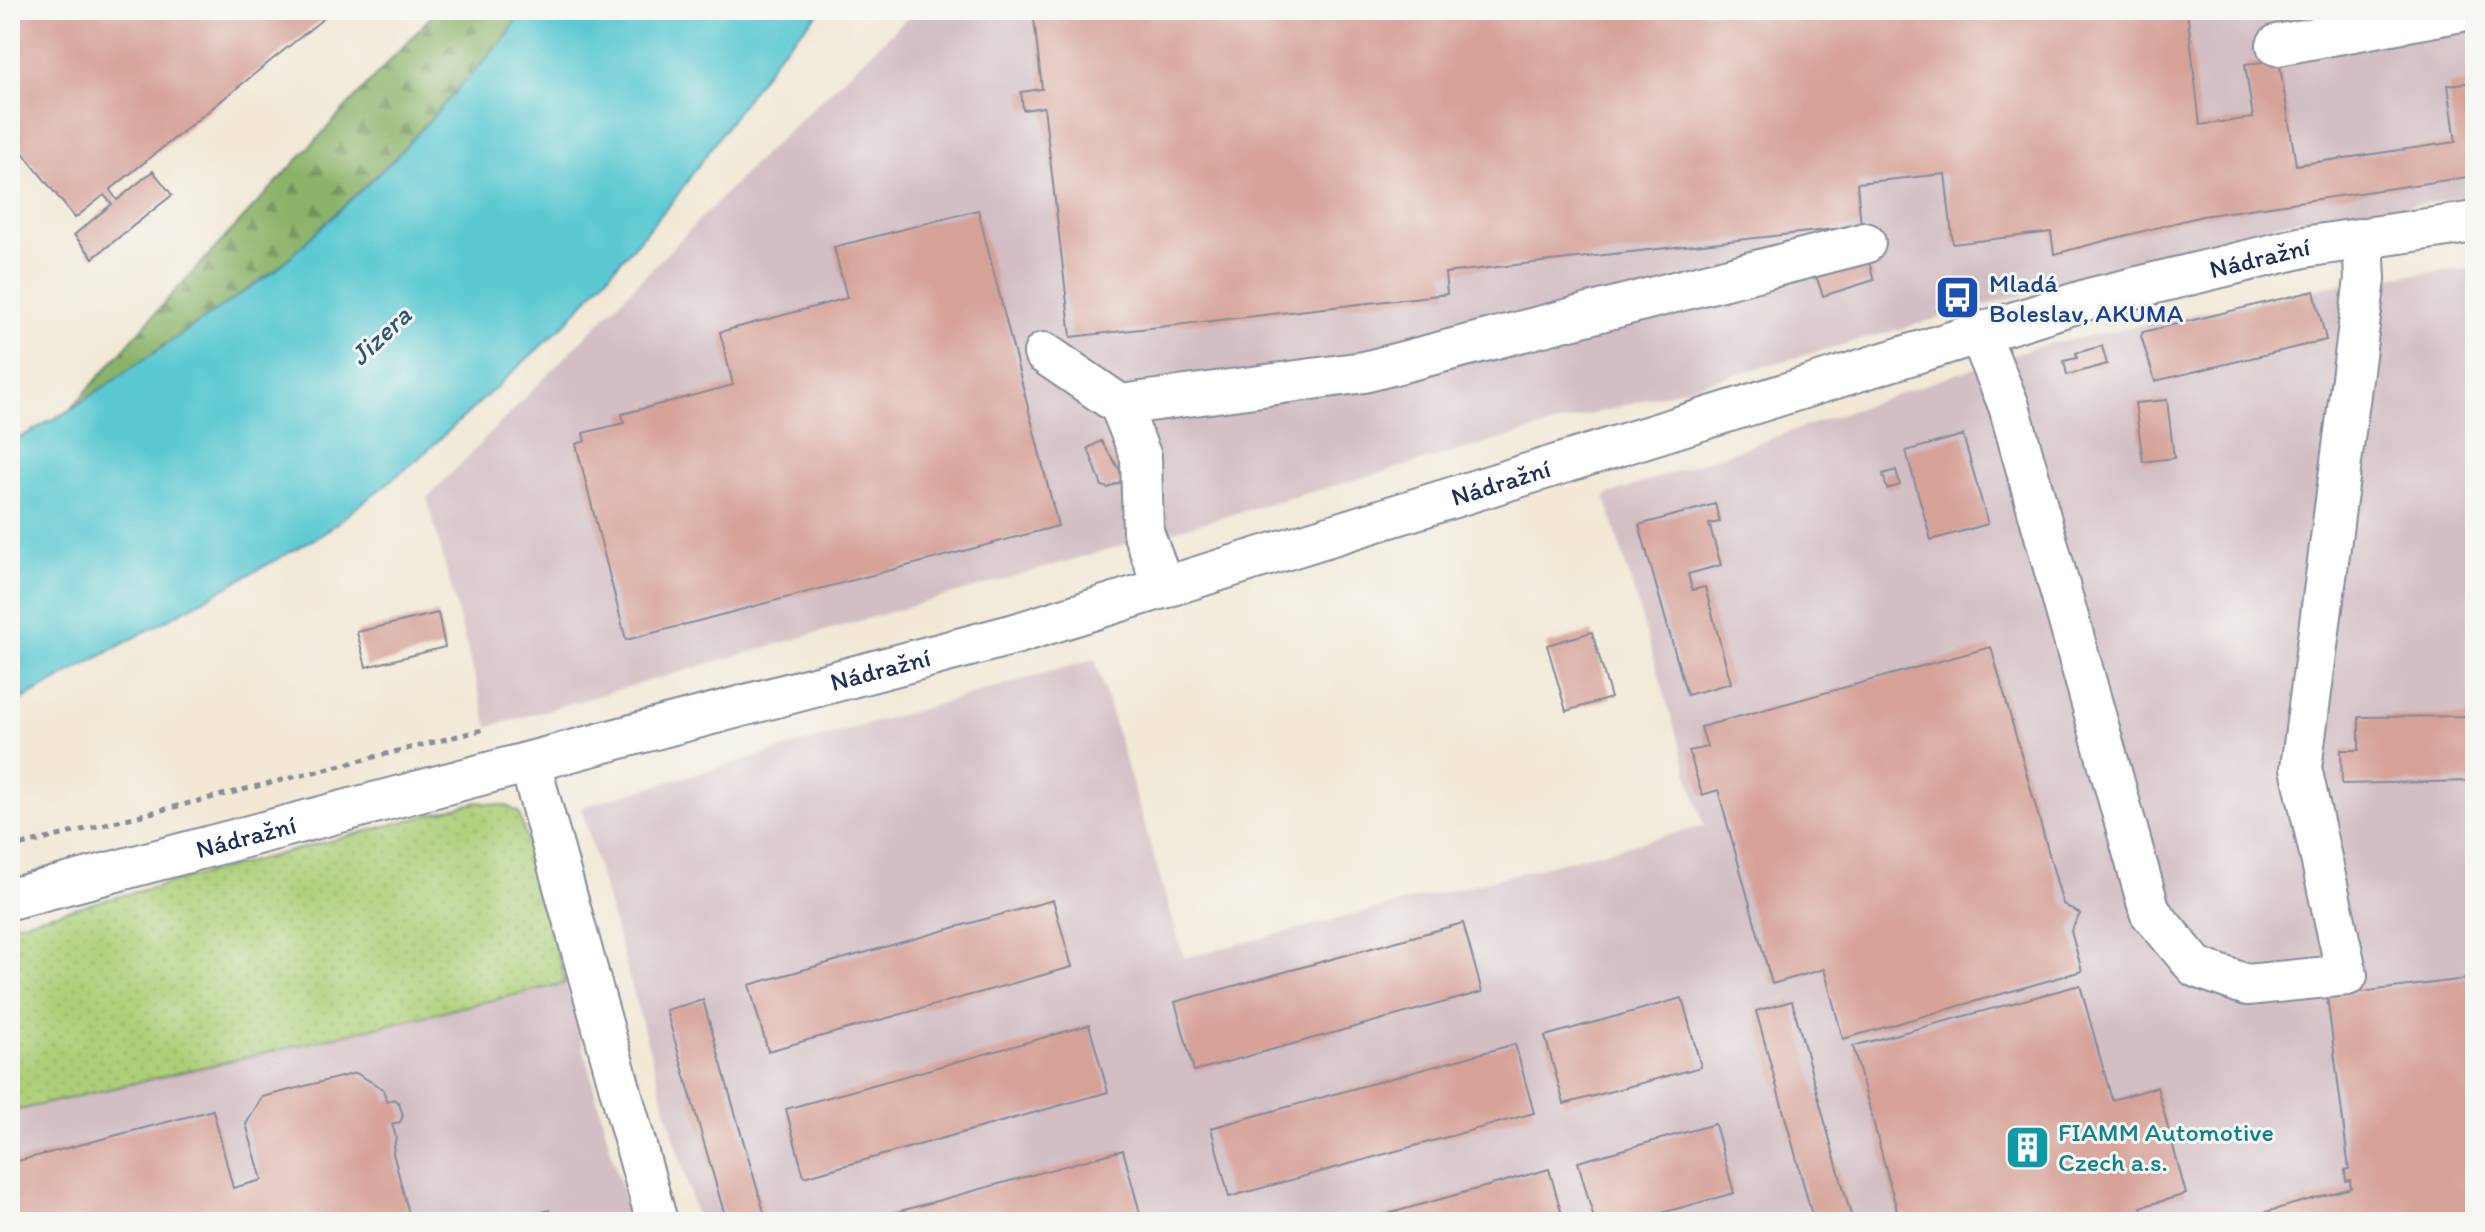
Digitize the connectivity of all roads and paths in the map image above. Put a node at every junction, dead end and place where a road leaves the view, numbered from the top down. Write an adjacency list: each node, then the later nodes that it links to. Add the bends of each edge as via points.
1 (2460, 10): 2 (street); 3 (street)
2 (2475, 27)
3 (2277, 45)
4 (2475, 222): 5 (street, Nádražní)
5 (2363, 239): 7 (street, Nádražní, via 2220,266); 7 (street, via 2365,279 2301,768 2347,975 2247,985 2196,967 2150,912 2009,406)
6 (1865, 243): 9 (street, via 1364,372)
7 (1979, 333): 10 (street, Nádražní)
8 (1044, 353): 9 (street)
9 (1120, 405): 10 (street, via 1141,457 1143,532)
10 (1164, 588): 11 (street, Nádražní, via 1015,634)
11 (530, 764): 12 (street, Nádražní); 13 (street)
12 (10, 899)
13 (657, 1222)

